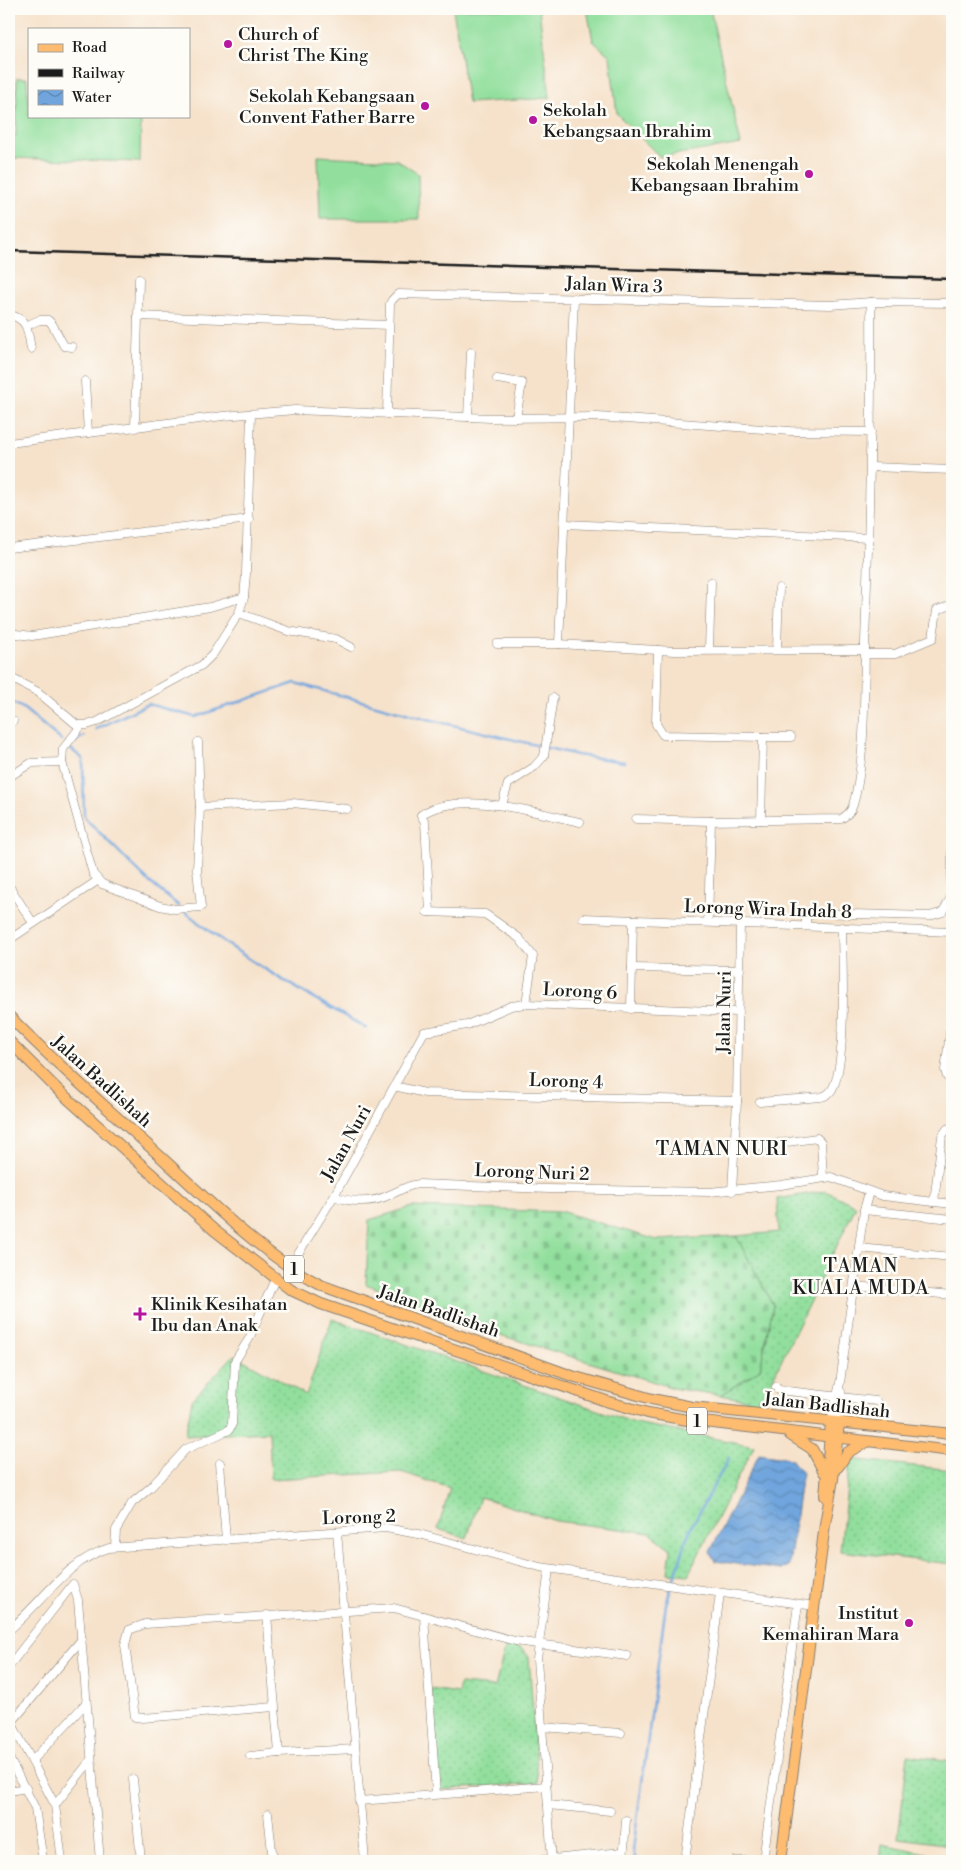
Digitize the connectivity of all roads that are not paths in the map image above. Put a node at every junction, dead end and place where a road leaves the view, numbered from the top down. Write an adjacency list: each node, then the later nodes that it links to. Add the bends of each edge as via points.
1 (139, 279): 6 (street)
2 (574, 298): 3 (street, Jalan Wira 3, via 830,305); 7 (street, Jalan Wira 3, via 404,293 392,300); 17 (street)
3 (871, 302): 4 (street, Jalan Wira 3); 20 (street)
4 (952, 303)
5 (9, 316): 8 (street, via 19,318)
6 (138, 316): 7 (street); 19 (street)
7 (389, 325): 15 (street, Jalan Wira 3)
8 (26, 326): 9 (street, via 48,320 64,346); 10 (street)
9 (72, 347)
10 (31, 348)
11 (471, 352): 16 (street)
12 (497, 379): 18 (street, via 522,383)
13 (85, 381): 21 (street)
14 (250, 414): 15 (street, via 295,410); 19 (street); 25 (street)
15 (387, 414): 16 (street)
16 (468, 417): 18 (street)
17 (568, 417): 18 (street); 20 (street, via 790,431); 26 (street)
18 (516, 418)
19 (135, 428): 21 (street)
20 (871, 432): 23 (street)
21 (88, 433): 22 (street)
22 (9, 443)
23 (871, 467): 24 (street); 27 (street)
24 (952, 470)
25 (249, 519): 28 (street); 31 (street)
26 (565, 524): 27 (street); 36 (street)
27 (869, 538): 41 (street)
28 (9, 548)
29 (711, 582): 40 (street)
30 (779, 588): 38 (street)
31 (244, 597): 33 (street); 34 (street, via 210,607 32,636)
32 (952, 604): 41 (street, via 937,610 933,638 895,654)
33 (239, 613): 37 (street, via 288,631 336,639); 44 (street, via 213,654 194,671 97,722)
34 (9, 630)
35 (497, 644): 36 (street)
36 (559, 644): 39 (street)
37 (351, 647)
38 (778, 649): 40 (street); 41 (street)
39 (658, 650): 40 (street); 45 (street, via 656,724 663,735)
40 (709, 650)
41 (865, 652): 54 (street, via 860,762 850,812 841,819)
42 (9, 677): 44 (street, via 38,692)
43 (552, 698): 50 (street, via 546,751 539,763 508,784)
44 (81, 726): 48 (street, via 63,749)
45 (763, 737): 46 (street); 54 (street)
46 (791, 737)
47 (198, 742): 51 (street)
48 (62, 762): 49 (street, via 31,763); 58 (street)
49 (9, 777)
50 (502, 806): 56 (street); 71 (street, via 442,805 421,815 429,912 486,914 519,938 532,956)
51 (200, 807): 52 (street, via 294,803); 58 (street, via 197,870 201,907 175,909 160,906)
52 (347, 809)
53 (636, 819): 55 (street)
54 (761, 820): 55 (street)
55 (711, 821): 62 (street)
56 (580, 822)
57 (952, 843): 65 (street, via 951,897 943,912 930,916 813,913 806,917)
58 (97, 881): 63 (street)
59 (9, 886): 63 (street)
60 (584, 918): 61 (street, Lorong Wira Indah 8)
61 (633, 920): 62 (street, Lorong Wira Indah 8); 69 (street)
62 (708, 922): 64 (street, Lorong Wira Indah 8)
63 (33, 923): 68 (street)
64 (740, 923): 65 (street, Lorong Wira Indah 8); 70 (street, Jalan Nuri)
65 (806, 926): 66 (street, Lorong Wira Indah 8)
66 (842, 927): 67 (street, Lorong Wira Indah 8); 82 (street, via 841,1042 833,1087 821,1097)
67 (952, 932)
68 (9, 940)
69 (632, 968): 70 (street); 72 (street)
70 (740, 970): 73 (street, Jalan Nuri)
71 (526, 1004): 72 (street, Lorong 6); 76 (street, Lorong 6, via 511,1006 467,1025)
72 (632, 1009): 73 (street, Lorong 6)
73 (739, 1012): 81 (street, Jalan Nuri)
74 (9, 1016): 95 (main road, Jalan Badlishah / 1, via 70,1076 222,1212)
75 (952, 1018): 77 (street)
76 (424, 1032): 80 (street, Jalan Nuri)
77 (951, 1039): 79 (street, via 945,1070)
78 (9, 1042): 96 (main road, Jalan Badlishah / 1, via 56,1089 214,1230)
79 (952, 1080)
80 (394, 1086): 81 (street, Lorong 4, via 425,1093); 88 (street, Jalan Nuri)
81 (737, 1101): 84 (street, Jalan Nuri)
82 (760, 1102)
83 (952, 1127): 89 (street, via 942,1136)
84 (735, 1149): 85 (street, via 817,1138 821,1142); 86 (street, Jalan Nuri)
85 (823, 1178): 86 (street, Lorong Nuri 2); 87 (street, Lorong Nuri 2, via 836,1178)
86 (732, 1190): 88 (street, Lorong Nuri 2, via 674,1192 419,1184 408,1185 377,1199 354,1200)
87 (869, 1192): 89 (street, Lorong Nuri 2); 91 (street)
88 (334, 1196): 95 (street, Jalan Nuri)
89 (934, 1202): 90 (street, Lorong Nuri 2)
90 (952, 1204)
91 (864, 1210): 92 (street); 93 (street)
92 (952, 1220)
93 (858, 1248): 94 (street); 97 (street)
94 (952, 1257)
95 (290, 1267): 99 (main road, Jalan Badlishah / 1, via 360,1301)
96 (275, 1279): 101 (main road, Jalan Badlishah / 1, via 321,1304); 114 (street, via 249,1339 235,1361 229,1430 186,1449 132,1503 116,1530)
97 (854, 1286): 98 (street); 102 (street)
98 (952, 1295)
99 (572, 1376): 101 (main road); 104 (main road, Jalan Badlishah / 1, via 692,1407)
100 (776, 1387): 102 (street)
101 (568, 1389): 105 (main road, Jalan Badlishah / 1, via 664,1417)
102 (838, 1397): 103 (street); 104 (street)
103 (876, 1401)
104 (835, 1423): 106 (main road, Jalan Badlishah / 1); 107 (main road)
105 (784, 1432): 107 (main road, Jalan Badlishah / 1); 111 (main road, via 812,1449)
106 (952, 1434)
107 (834, 1438): 108 (main road, Jalan Badlishah / 1); 111 (main road)
108 (868, 1442): 109 (main road, Jalan Badlishah / 1); 111 (main road, via 844,1455)
109 (952, 1451)
110 (220, 1463): 113 (street)
111 (829, 1478): 118 (main road)
112 (337, 1532): 113 (street, Lorong 2); 115 (street, Lorong 2, via 396,1528); 119 (street)
113 (226, 1540): 114 (street, Lorong 2)
114 (115, 1547): 122 (street, Lorong 2, via 102,1550 57,1580 30,1612)
115 (549, 1569): 116 (street, Lorong 2); 124 (street)
116 (720, 1593): 117 (street, Lorong 2); 160 (street)
117 (798, 1604): 118 (street, Lorong 2); 151 (street)
118 (814, 1606): 162 (main road)
119 (344, 1610): 120 (street); 121 (street, via 394,1608); 132 (street)
120 (267, 1615): 128 (street); 128 (street, via 135,1625 129,1630 125,1644 135,1716 143,1718)
121 (424, 1616): 124 (street); 142 (street)
122 (9, 1630)
123 (82, 1640): 126 (street, via 73,1584); 127 (street); 129 (street)
124 (538, 1646): 125 (street); 130 (street)
125 (627, 1656)
126 (9, 1666)
127 (86, 1703): 136 (street); 137 (street)
128 (274, 1707): 133 (street)
129 (10, 1720): 136 (street)
130 (542, 1726): 131 (street); 139 (street)
131 (620, 1733)
132 (354, 1749): 133 (street); 143 (street)
133 (279, 1753): 134 (street)
134 (250, 1756)
135 (9, 1758): 140 (street)
136 (33, 1760): 144 (street)
137 (91, 1760): 144 (street); 154 (street)
138 (133, 1780): 155 (street)
139 (546, 1786): 142 (street); 145 (street)
140 (26, 1788): 141 (street); 152 (street, via 38,1816)
141 (9, 1791)
142 (436, 1794): 143 (street)
143 (359, 1801): 157 (street)
144 (55, 1805): 153 (street)
145 (548, 1805): 146 (street); 150 (street)
146 (610, 1811)
147 (268, 1814): 156 (street)
148 (626, 1820): 149 (street)
149 (622, 1852): 150 (street); 159 (street)
150 (552, 1860): 158 (street)
151 (763, 1860): 161 (street); 162 (street)
152 (43, 1861)
153 (62, 1861)
154 (100, 1861)
155 (141, 1861)
156 (273, 1861)
157 (365, 1861)
158 (533, 1861)
159 (623, 1861)
160 (685, 1861)
161 (736, 1861)
162 (781, 1861)

